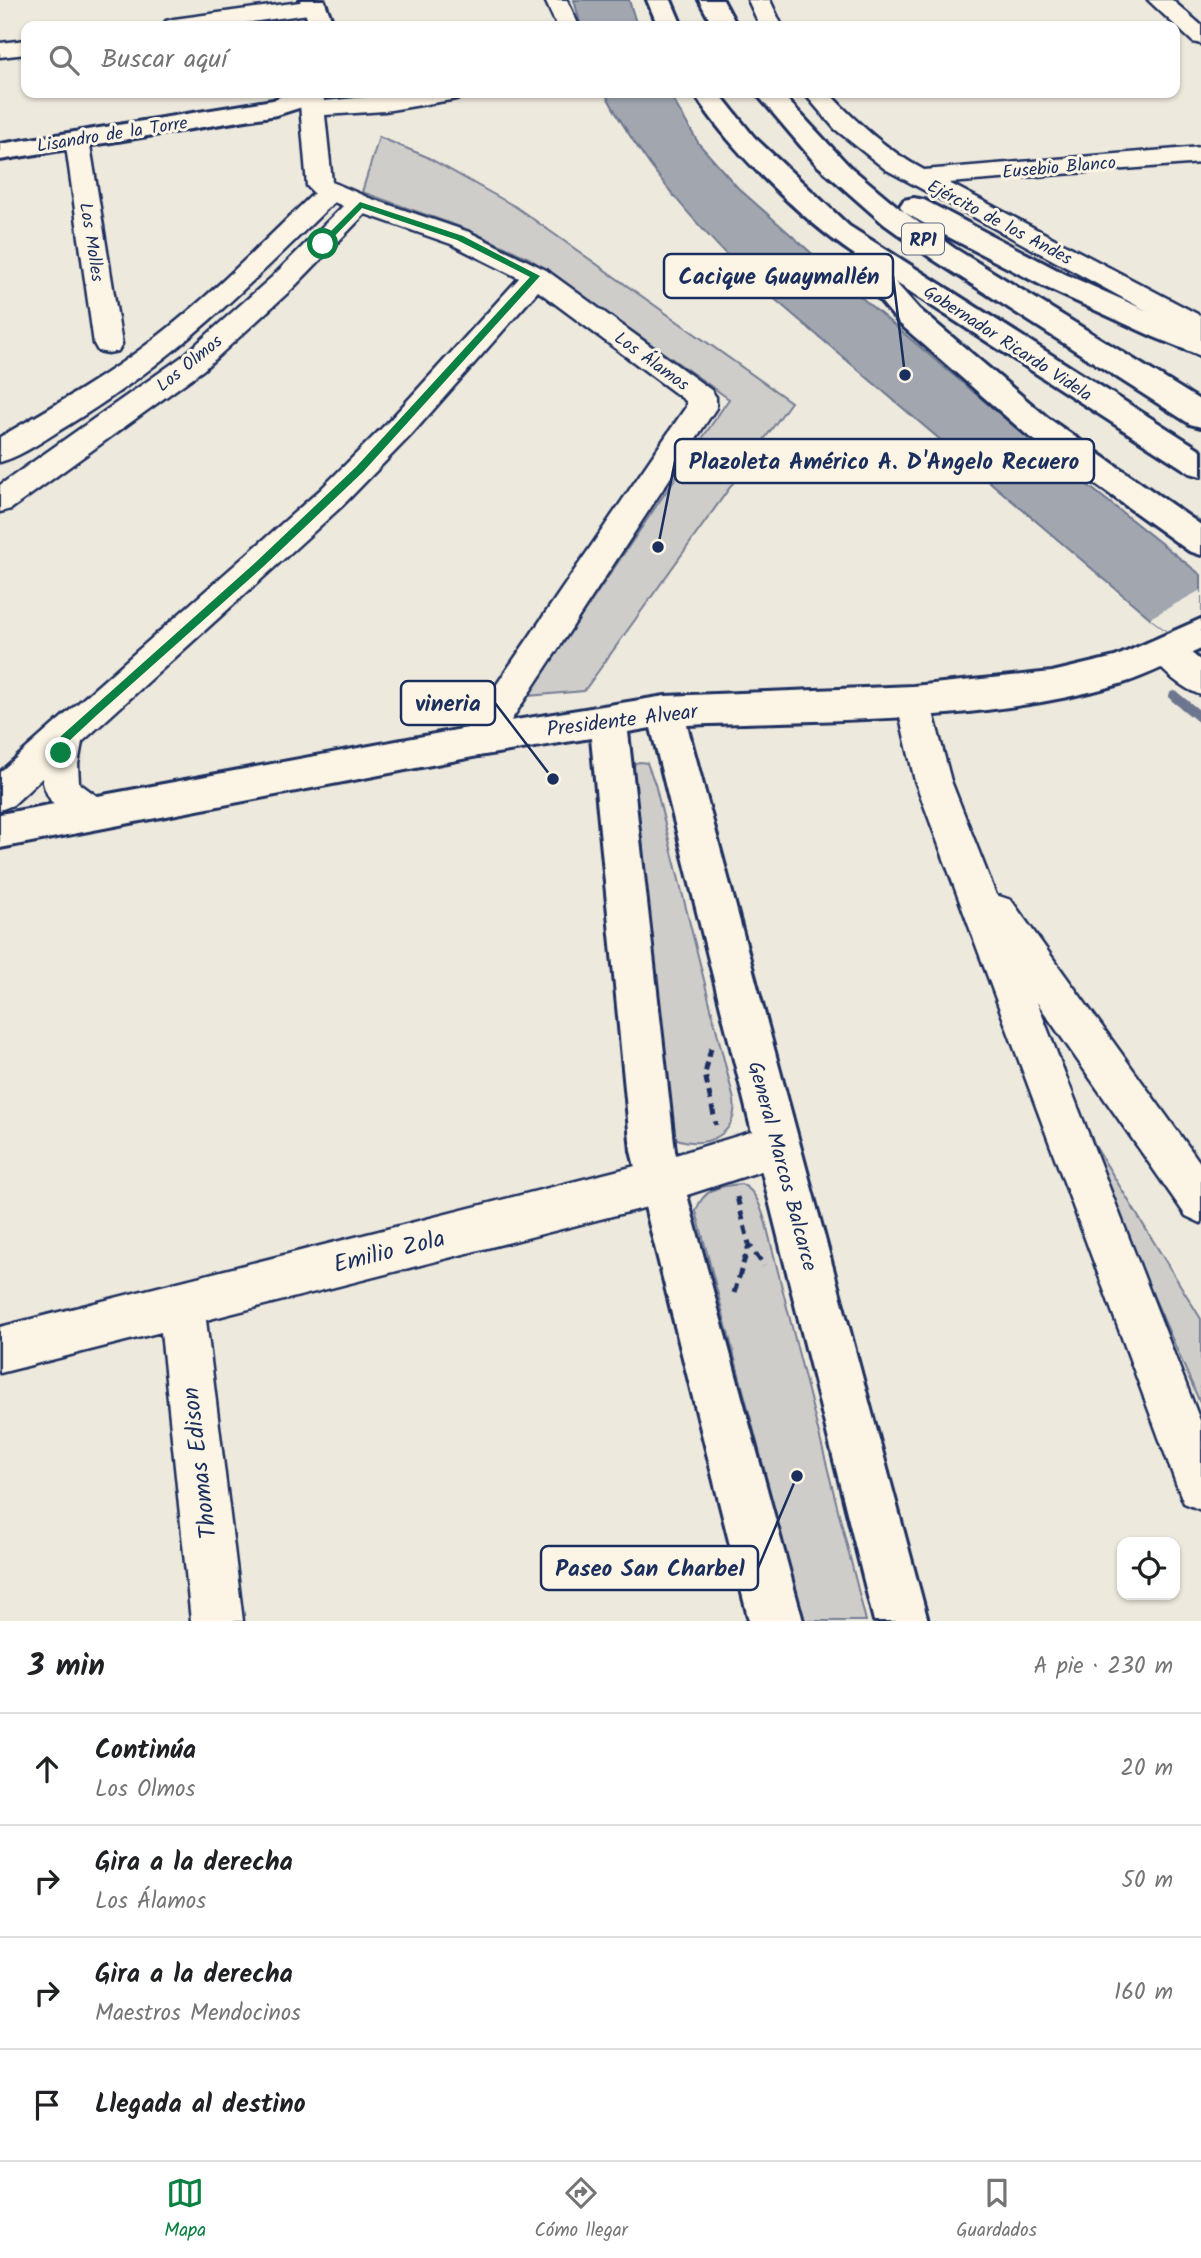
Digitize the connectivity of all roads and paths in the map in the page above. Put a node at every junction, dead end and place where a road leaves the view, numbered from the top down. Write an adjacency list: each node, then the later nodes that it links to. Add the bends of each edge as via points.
1 (556, 0): 8 (street)
2 (711, 0): 9 (main road)
3 (735, 0): 10 (main road)
4 (1159, 0): 12 (street)
5 (766, 1): 11 (street)
6 (316, 11): 7 (street)
7 (221, 21)
8 (566, 21)
9 (722, 21)
10 (740, 21)
11 (770, 21)
12 (1201, 37)
13 (21, 48): 14 (street)
14 (0, 50)
15 (304, 98): 22 (main road, Lisandro de la Torre, via 276,107)
16 (310, 98): 27 (street, via 320,186)
17 (329, 98): 18 (street, via 385,104)
18 (421, 98)
19 (710, 98): 29 (main road, Gobernador Ricardo Videla / RP1, via 745,143)
20 (772, 98): 24 (main road, Gobernador Ricardo Videla / RP1)
21 (821, 98): 26 (street, Ejército de los Andes, via 870,147)
22 (77, 139): 23 (main road, Lisandro de la Torre); 32 (street, Los Molles)
23 (0, 152)
24 (822, 153): 33 (main road, via 970,238 1104,305); 34 (main road, Gobernador Ricardo Videla / RP1, via 866,196 944,254)
25 (1201, 155): 26 (street, Eusebio Blanco)
26 (918, 178): 31 (street, Ejército de los Andes)
27 (330, 192): 28 (street, Los Álamos); 35 (street, Los Olmos, via 172,340 99,392)
28 (360, 204): 30 (street, Los Álamos, via 460,238); 37 (street, Los Olmos, via 193,363)
29 (839, 232): 36 (main road, Gobernador Ricardo Videla / RP1); 38 (main road, via 919,325 1037,426)
30 (536, 276): 44 (street, via 341,488); 45 (street, Los Álamos, via 701,397 701,408)
31 (1201, 328)
32 (108, 344)
33 (1201, 346)
34 (1201, 416)
35 (0, 451)
36 (1201, 465)
37 (0, 501)
38 (1201, 542)
39 (1182, 642): 40 (street); 41 (main road, Presidente Alvear, via 1123,669 1052,687)
40 (1201, 681)
41 (913, 701): 42 (main road, Presidente Alvear); 49 (street, via 933,781)
42 (666, 710): 43 (main road, Presidente Alvear); 50 (main road, General Marcos Balcarce)
43 (608, 718): 45 (main road, Presidente Alvear); 51 (main road)
44 (65, 739): 46 (street); 47 (street, via 59,767 63,792)
45 (478, 741): 47 (main road, Presidente Alvear)
46 (0, 794)
47 (92, 813): 48 (main road, Presidente Alvear)
48 (0, 831)
49 (966, 869): 52 (street); 55 (street)
50 (777, 1145): 51 (street, Emilio Zola); 58 (main road, General Marcos Balcarce)
51 (659, 1182): 53 (street, Emilio Zola); 57 (main road)
52 (1201, 1200)
53 (181, 1304): 54 (street, Emilio Zola); 56 (street, Thomas Edison)
54 (0, 1350)
55 (1201, 1486)
56 (217, 1621)
57 (776, 1621)
58 (901, 1621)

